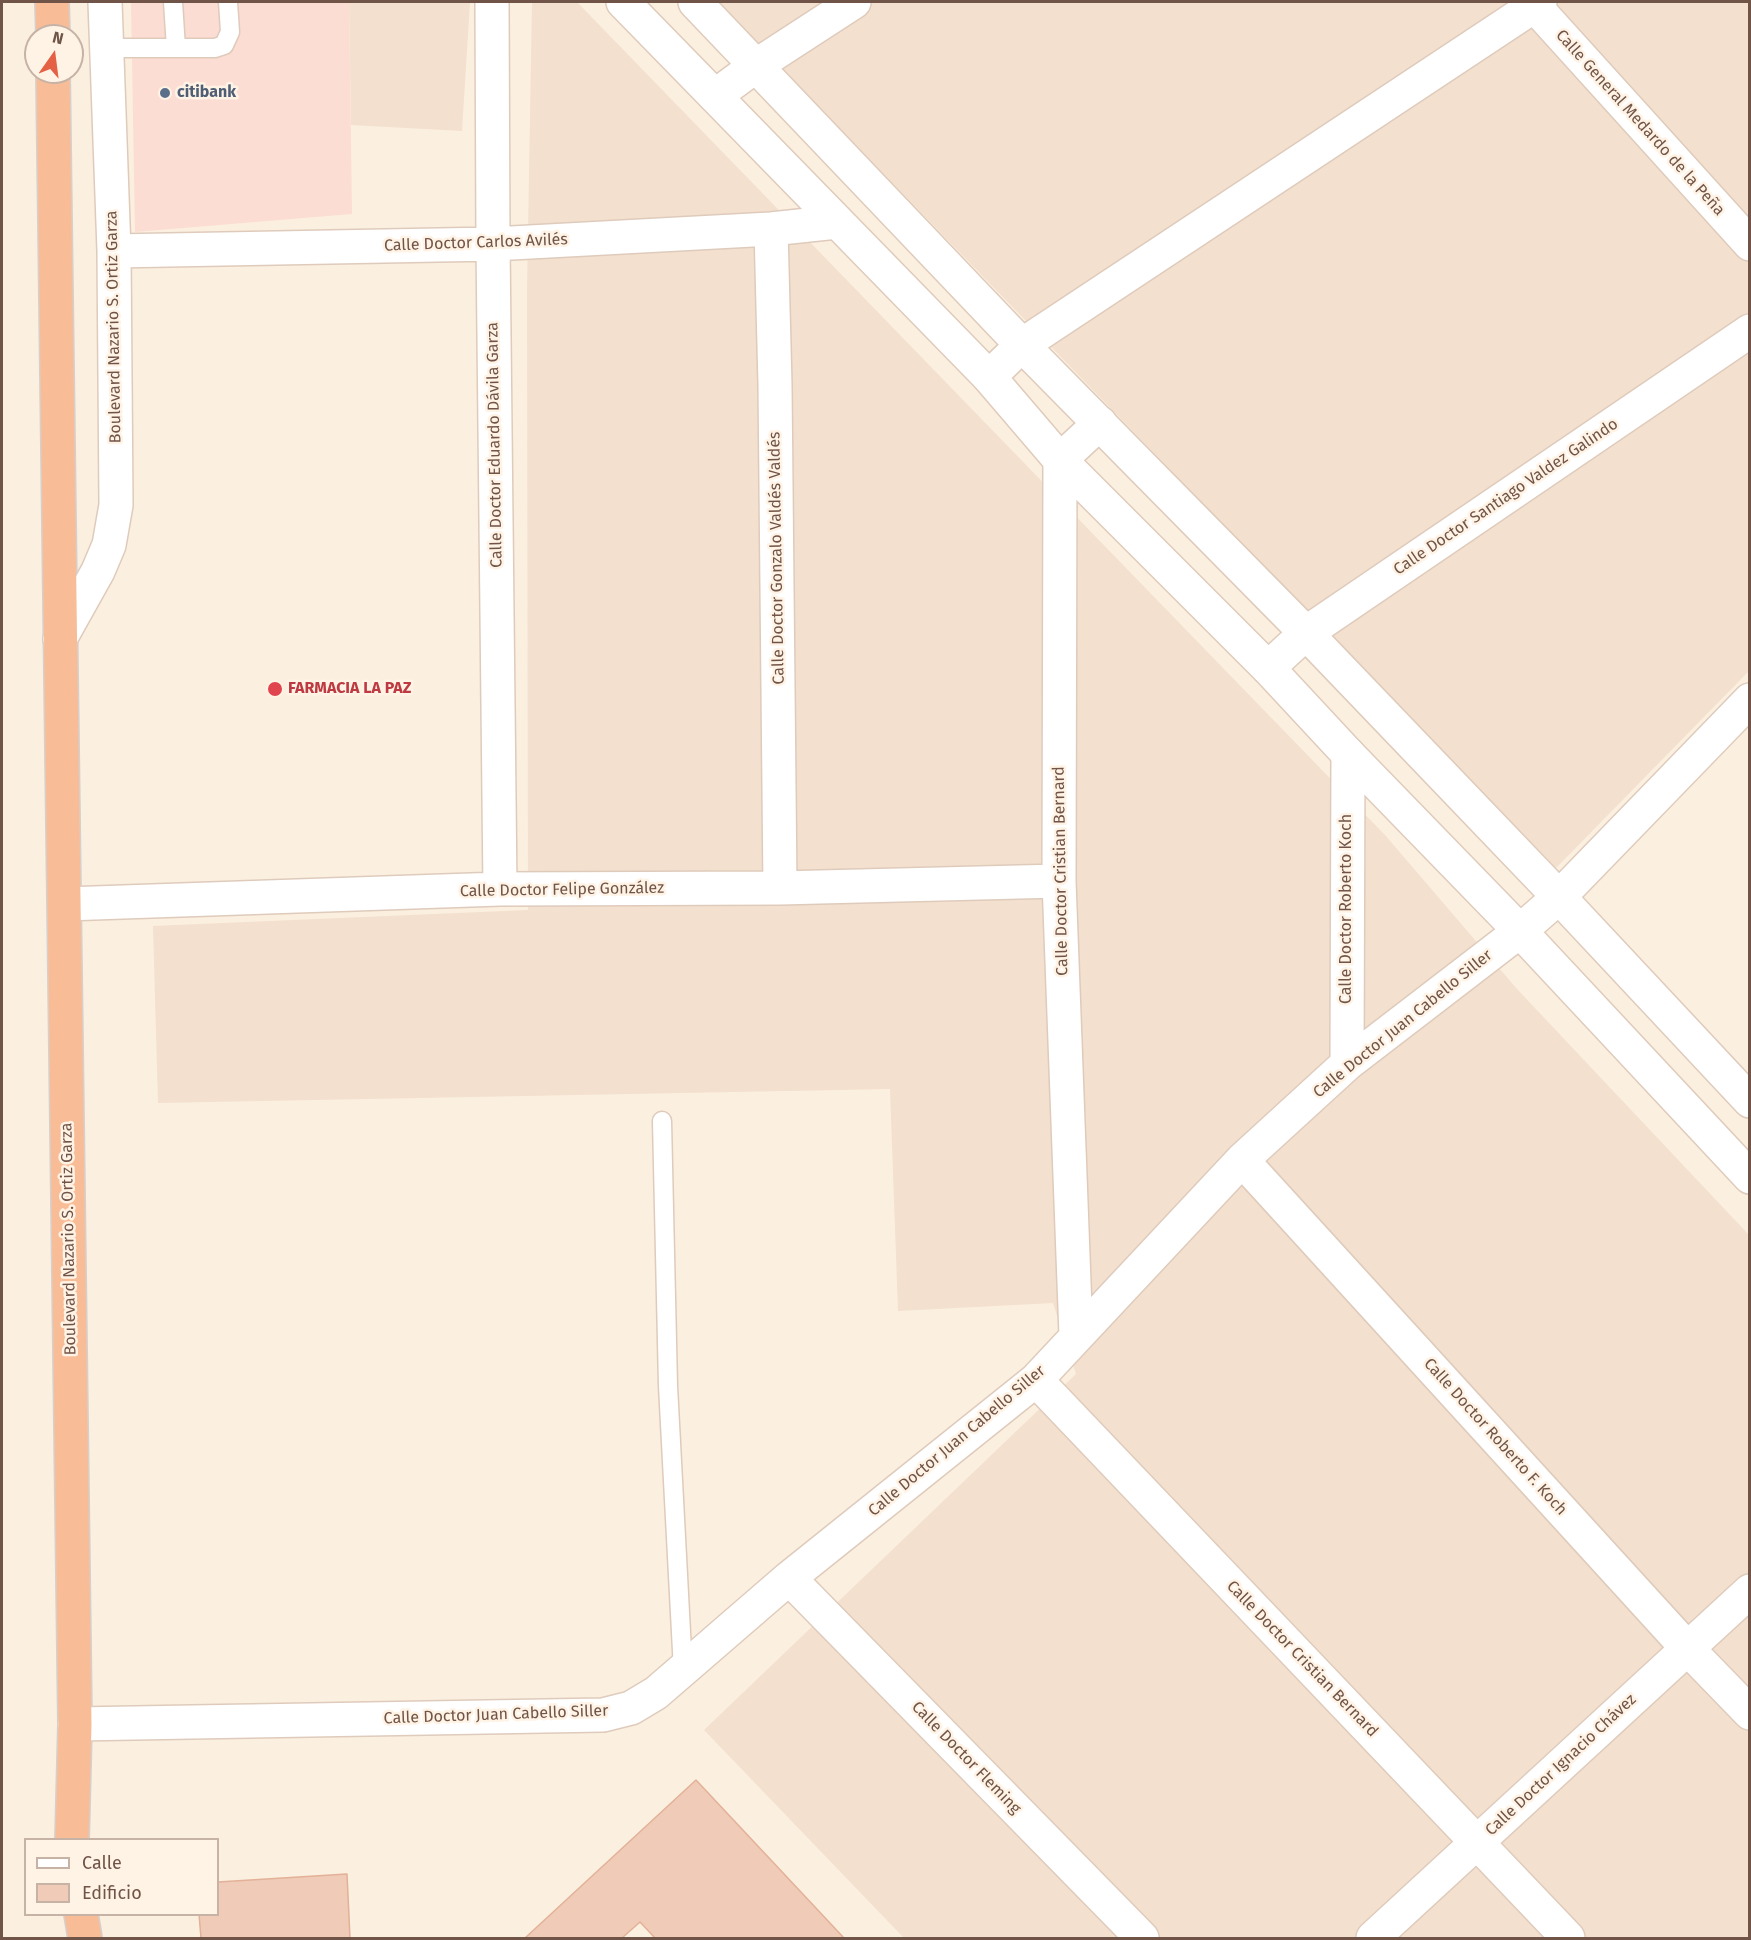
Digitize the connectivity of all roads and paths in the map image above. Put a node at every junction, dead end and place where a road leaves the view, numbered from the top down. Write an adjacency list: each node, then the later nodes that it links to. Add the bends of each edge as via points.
1 (52, 2): 10 (highway)
2 (105, 2): 11 (street, Boulevard Nazario S. Ortiz Garza)
3 (173, 2): 12 (lane)
4 (228, 2): 12 (lane, via 231,32 224,45)
5 (492, 2): 18 (street, Calle Doctor Eduardo Dávila Garza)
6 (623, 2): 15 (street)
7 (695, 2): 13 (street)
8 (854, 2): 13 (street)
9 (1535, 3): 19 (street, Calle General Medardo de la Peña); 22 (street)
10 (53, 24)
11 (107, 48): 12 (lane); 20 (street, Boulevard Nazario S. Ortiz Garza)
12 (176, 48)
13 (757, 65): 15 (street); 22 (street)
14 (53, 84): 27 (highway, Boulevard Nazario S. Ortiz Garza)
15 (715, 96): 16 (street)
16 (837, 222): 17 (street, Calle Doctor Carlos Avilés); 23 (street)
17 (771, 229): 18 (street, Calle Doctor Carlos Avilés); 32 (street, Calle Doctor Gonzalo Valdés Valdés)
18 (493, 244): 20 (street, Calle Doctor Carlos Avilés); 33 (street, Calle Doctor Eduardo Dávila Garza)
19 (1749, 244)
20 (114, 251): 27 (street, Boulevard Nazario S. Ortiz Garza, via 116,505 109,545)
21 (1749, 331): 26 (street, Calle Doctor Santiago Valdez Galindo)
22 (1022, 345): 23 (street); 24 (street)
23 (989, 377): 25 (street)
24 (1100, 423): 25 (street); 26 (street)
25 (1060, 460): 28 (street); 31 (street, Calle Doctor Cristian Bernard)
26 (1306, 633): 28 (street, Calle Doctor Santiago Valdez Galindo); 34 (street)
27 (60, 639): 35 (highway, Boulevard Nazario S. Ortiz Garza)
28 (1268, 668): 30 (street)
29 (1749, 700): 34 (street, Calle Doctor Juan Cabello Siller)
30 (1348, 754): 36 (street); 37 (street, Calle Doctor Roberto Koch)
31 (1059, 881): 32 (street, Calle Doctor Felipe González); 42 (street, Calle Doctor Cristian Bernard)
32 (780, 888): 33 (street, Calle Doctor Felipe González)
33 (500, 890): 35 (street, Calle Doctor Felipe González)
34 (1559, 897): 36 (street, Calle Doctor Juan Cabello Siller); 38 (street)
35 (65, 904): 49 (highway, Boulevard Nazario S. Ortiz Garza)
36 (1521, 931): 37 (street, Calle Doctor Juan Cabello Siller); 41 (street)
37 (1347, 1064): 40 (street, Calle Doctor Juan Cabello Siller)
38 (1749, 1101)
39 (662, 1121): 47 (lane, via 668,1386)
40 (1242, 1160): 42 (street, Calle Doctor Juan Cabello Siller); 46 (street, Calle Doctor Roberto F. Koch)
41 (1749, 1177)
42 (1076, 1336): 43 (street, Calle Doctor Juan Cabello Siller)
43 (1036, 1380): 44 (street, Calle Doctor Juan Cabello Siller); 51 (street, Calle Doctor Cristian Bernard)
44 (789, 1578): 47 (street, Calle Doctor Juan Cabello Siller); 56 (street, Calle Doctor Fleming)
45 (1749, 1591): 46 (street, Calle Doctor Ignacio Chávez)
46 (1687, 1648): 48 (street, Calle Doctor Roberto F. Koch); 51 (street, Calle Doctor Ignacio Chávez)
47 (683, 1670): 49 (street, Calle Doctor Juan Cabello Siller, via 631,1708 603,1715)
48 (1749, 1713)
49 (75, 1724): 50 (highway, Boulevard Nazario S. Ortiz Garza)
50 (72, 1838)
51 (1477, 1843): 57 (street, Calle Doctor Ignacio Chávez); 58 (street, Calle Doctor Cristian Bernard)
52 (71, 1916): 54 (highway)
53 (81, 1916): 55 (highway)
54 (71, 1938)
55 (86, 1938)
56 (1142, 1938)
57 (1373, 1938)
58 (1568, 1938)

